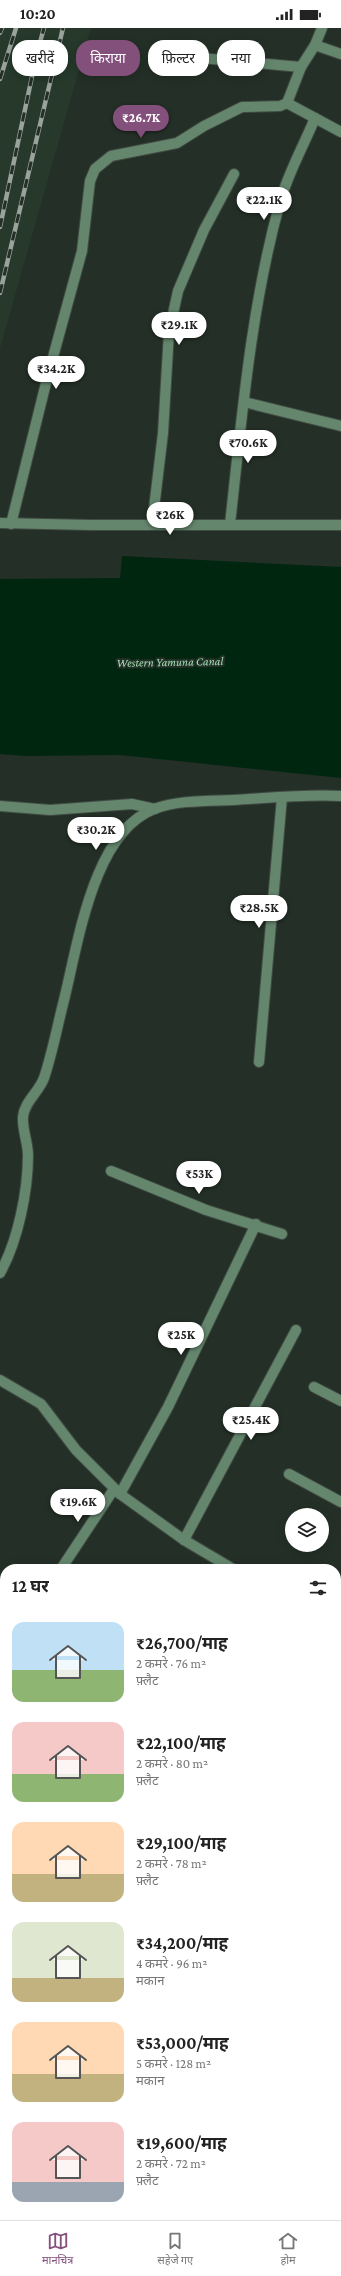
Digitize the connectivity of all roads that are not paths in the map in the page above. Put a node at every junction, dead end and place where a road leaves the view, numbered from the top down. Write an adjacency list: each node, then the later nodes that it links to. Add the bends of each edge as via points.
1 (322, 28): 2 (street)
2 (315, 45): 3 (street); 5 (street)
3 (341, 54)
4 (209, 59): 5 (street)
5 (300, 67): 6 (street)
6 (287, 103): 7 (street); 13 (street, via 280,106 242,107 177,143 111,156 95,169 90,181 82,251)
7 (315, 118): 8 (street); 10 (street, via 280,200 252,336)
8 (341, 132)
9 (234, 174): 15 (street, via 204,230 178,291 169,332 163,433)
10 (244, 402): 11 (street); 14 (street)
11 (341, 426)
12 (0, 523): 13 (street)
13 (11, 524): 15 (street)
14 (230, 524): 15 (street); 16 (street)
15 (152, 525)
16 (341, 525)
17 (341, 796): 18 (street)
18 (282, 797): 20 (street, via 184,802); 21 (street)
19 (0, 806): 20 (street, via 50,810 132,804)
20 (155, 809): 25 (street, via 129,825 115,841 102,862 90,896 44,1079 24,1111 28,1155 24,1200)
21 (259, 1062)
22 (111, 1171): 23 (street, via 206,1210)
23 (256, 1224): 24 (street); 31 (street, via 168,1407)
24 (282, 1234)
25 (0, 1273)
26 (296, 1330): 33 (street)
27 (0, 1380): 31 (street, via 41,1404 76,1450)
28 (314, 1386): 29 (street)
29 (341, 1400)
30 (289, 1474): 32 (street)
31 (117, 1491): 33 (street); 34 (street)
32 (341, 1502)
33 (184, 1540): 35 (street)
34 (65, 1564)
35 (225, 1564)

